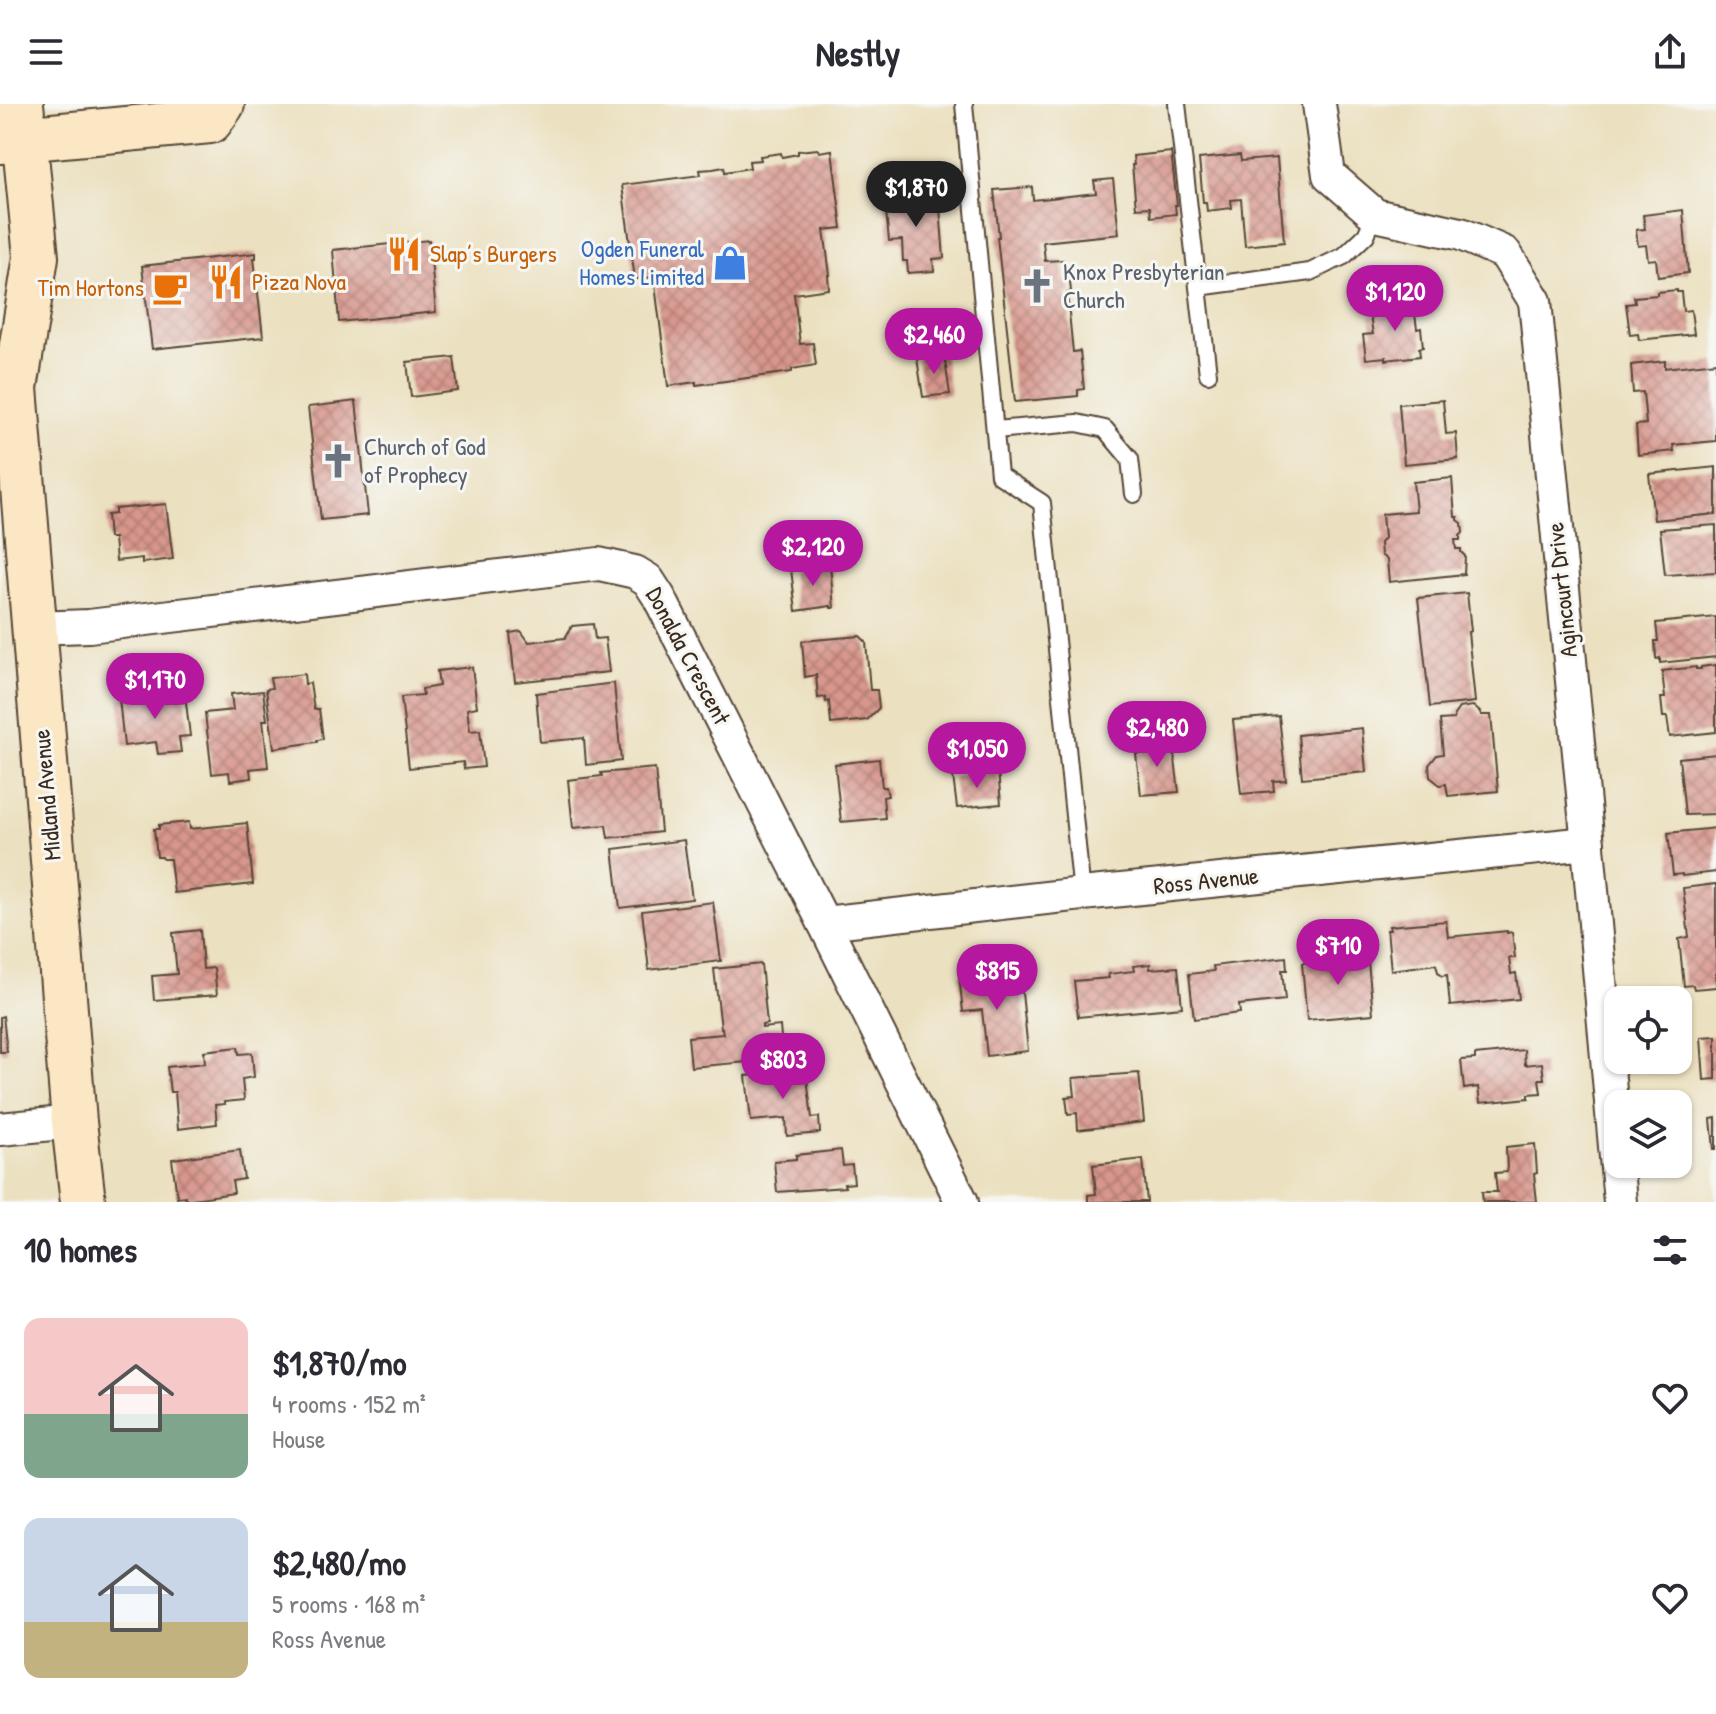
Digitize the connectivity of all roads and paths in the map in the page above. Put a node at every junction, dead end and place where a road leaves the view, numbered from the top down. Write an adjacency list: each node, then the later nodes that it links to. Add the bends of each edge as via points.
1 (222, 104): 5 (main road, via 210,121)
2 (964, 104): 11 (lane)
3 (1177, 104): 7 (lane)
4 (1319, 104): 6 (street, Agincourt Drive, via 1329,175)
5 (15, 128): 10 (main road, Midland Avenue, via 36,257)
6 (1375, 215): 7 (lane, via 1366,235 1344,256 1310,272); 14 (street, Agincourt Drive, via 1461,234 1505,253 1535,301)
7 (1198, 287): 9 (lane)
8 (0, 345): 10 (main road, Midland Avenue)
9 (1208, 374)
10 (15, 388): 13 (main road, Midland Avenue)
11 (995, 430): 12 (lane, via 1077,423 1105,429 1130,459); 15 (lane, via 999,475 1042,503)
12 (1134, 494)
13 (33, 628): 16 (street, Donalda Crescent, via 89,626 599,564 635,572 659,597); 17 (main road, Midland Avenue)
14 (1588, 843): 15 (street, Ross Avenue); 21 (street, Agincourt Drive)
15 (1082, 894): 16 (street, Ross Avenue)
16 (824, 923): 20 (street, Donalda Crescent)
17 (74, 1122): 18 (street); 19 (main road, Midland Avenue)
18 (0, 1129)
19 (83, 1202)
20 (962, 1202)
21 (1620, 1202)

